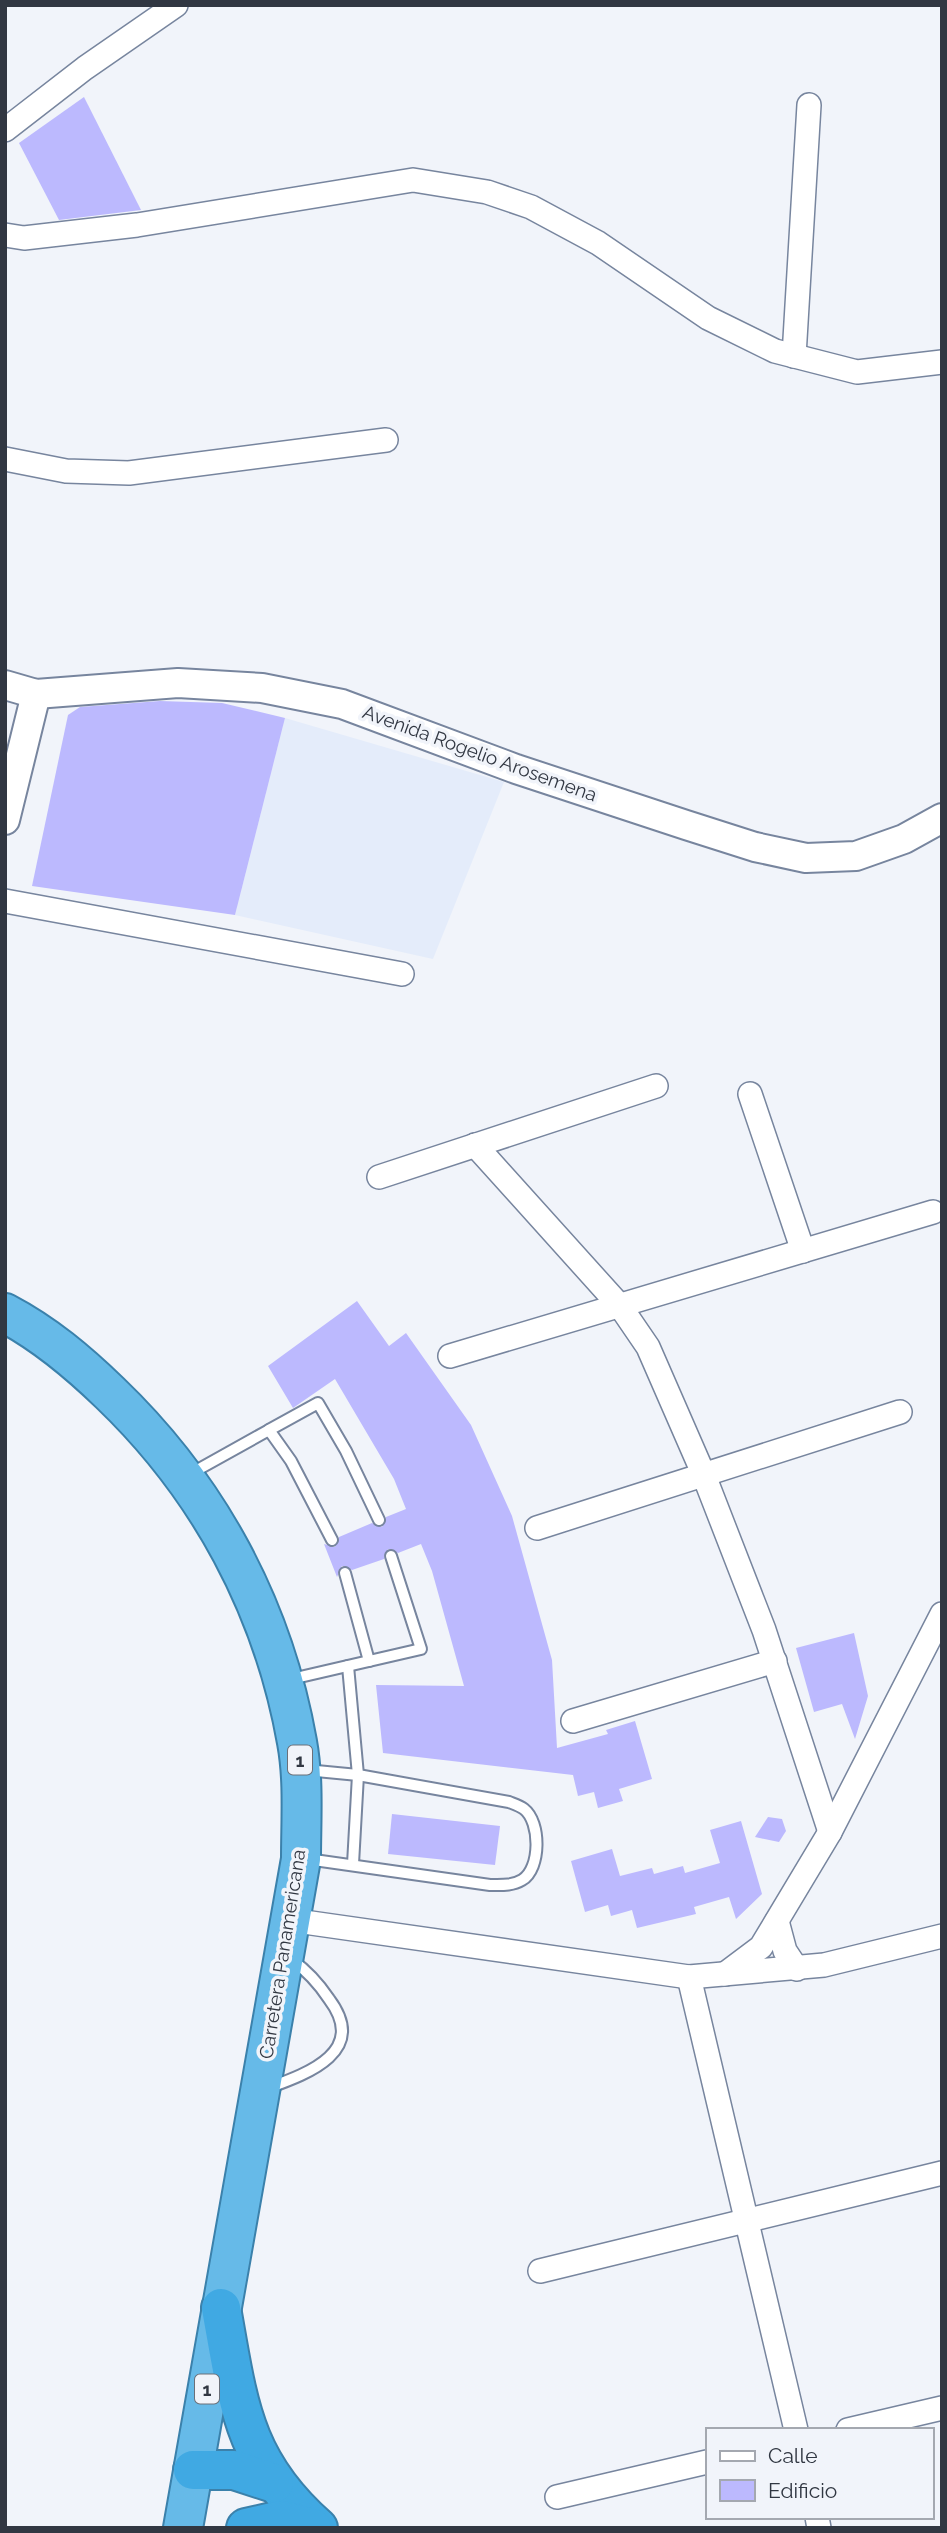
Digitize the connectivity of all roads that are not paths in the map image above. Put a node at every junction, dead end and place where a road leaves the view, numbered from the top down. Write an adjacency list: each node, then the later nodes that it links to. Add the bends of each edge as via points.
1 (176, 5): 3 (street)
2 (809, 105): 5 (street)
3 (5, 130)
4 (5, 235): 5 (street, via 24,238 137,225 413,180 487,192 531,207 598,243 708,318)
5 (794, 356): 6 (street, via 857,372)
6 (942, 362)
7 (386, 440): 8 (street, via 129,473 66,471)
8 (5, 459)
9 (5, 685): 10 (street, Avenida Rogelio Arosemena)
10 (36, 694): 11 (street, Avenida Rogelio Arosemena, via 178,684 262,688 342,704 516,769 755,847 806,858 856,856 904,839); 12 (street)
11 (942, 818)
12 (5, 820)
13 (5, 901): 14 (street)
14 (402, 974)
15 (656, 1086): 17 (street)
16 (750, 1094): 20 (street)
17 (475, 1145): 18 (street); 21 (street)
18 (379, 1177)
19 (933, 1212): 20 (street)
20 (803, 1251): 21 (street)
21 (620, 1306): 23 (street); 26 (street, via 648,1347)
22 (5, 1313): 27 (highway, Carretera Panamericana / 1, via 37,1330 87,1371 141,1422)
23 (450, 1356)
24 (900, 1412): 26 (street)
25 (269, 1430): 27 (lane); 28 (lane, via 318,1403); 30 (lane, via 291,1461)
26 (703, 1473): 29 (street); 35 (street)
27 (186, 1476): 37 (highway, Carretera Panamericana / 1, via 221,1528 254,1595)
28 (379, 1520)
29 (537, 1528)
30 (332, 1540)
31 (391, 1556): 34 (lane, via 421,1649)
32 (345, 1573): 34 (lane)
33 (942, 1614): 41 (street)
34 (369, 1661): 36 (lane)
35 (775, 1661): 38 (street); 41 (street)
36 (348, 1667): 37 (lane); 40 (lane)
37 (285, 1680): 39 (highway, Carretera Panamericana / 1)
38 (573, 1721)
39 (301, 1770): 40 (lane); 42 (highway, Carretera Panamericana / 1)
40 (358, 1774): 43 (lane); 43 (lane, via 509,1802 526,1810 534,1826 536,1850 525,1879 509,1885)
41 (830, 1832): 44 (street)
42 (301, 1859): 43 (lane); 46 (highway, Carretera Panamericana / 1)
43 (353, 1864)
44 (776, 1921): 47 (street, via 785,1951); 48 (street, via 761,1947)
45 (942, 1936): 47 (street)
46 (287, 1937): 49 (street); 50 (highway, Carretera Panamericana / 1); 50 (lane, via 303,1968 340,2014 344,2029 340,2046 330,2058 299,2077)
47 (797, 1969): 48 (street)
48 (725, 1974): 49 (street)
49 (689, 1977): 52 (street)
50 (259, 2091): 54 (highway, Carretera Panamericana / 1)
51 (942, 2173): 52 (street)
52 (746, 2221): 53 (street); 56 (street)
53 (540, 2271)
54 (221, 2308): 59 (highway, Carretera Panamericana / 1); 60 (highway, via 246,2424)
55 (942, 2408): 57 (street)
56 (796, 2428)
57 (857, 2428)
58 (706, 2462): 61 (street)
59 (193, 2470): 60 (highway, via 234,2470); 62 (highway, Carretera Panamericana / 1)
60 (274, 2483): 65 (highway)
61 (557, 2497)
62 (183, 2528)
63 (246, 2528): 64 (highway, via 281,2520)
64 (312, 2528)
65 (318, 2528)

